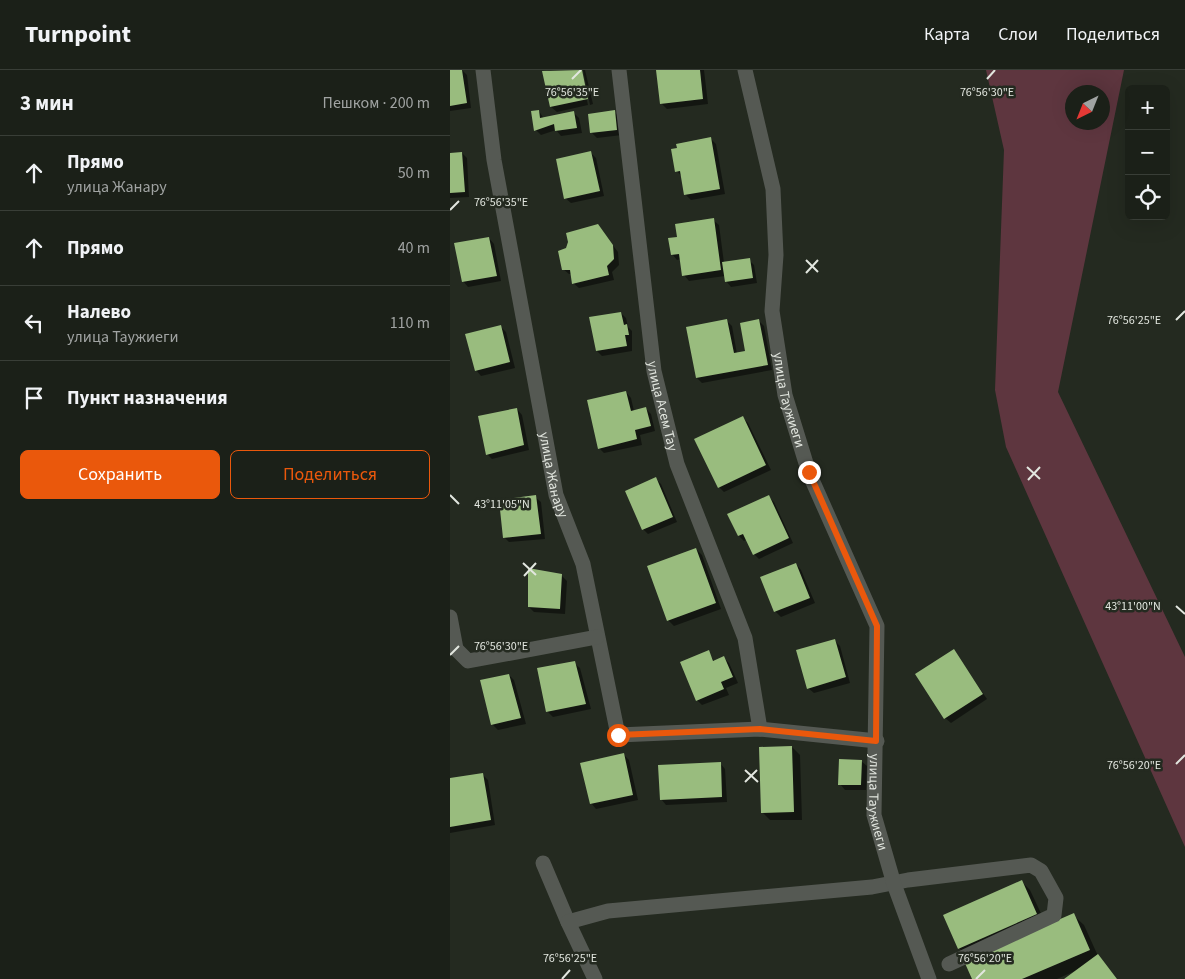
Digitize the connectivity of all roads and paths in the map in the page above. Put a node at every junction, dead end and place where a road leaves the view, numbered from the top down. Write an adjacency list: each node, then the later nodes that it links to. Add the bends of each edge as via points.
1 (483, 70): 5 (street, улица Жанару, via 494,160 556,495 583,564)
2 (619, 70): 6 (street, улица Асем Тау, via 654,371 677,464 745,638)
3 (745, 70): 7 (street, улица Таужиеги, via 773,189 776,255 772,311 785,394 809,472 877,626)
4 (450, 617): 5 (street, via 456,648 468,661)
5 (597, 637): 6 (street, улица Жанару, via 618,735)
6 (760, 729): 7 (street)
7 (876, 741): 9 (street, улица Таужиеги, via 874,815)
8 (543, 862): 10 (street)
9 (894, 884): 10 (street, via 608,911); 11 (street, via 1031,865 1041,872 1056,898 1054,915); 13 (street, улица Таужиеги)
10 (568, 922): 12 (street)
11 (949, 964)
12 (595, 979)
13 (930, 979)

